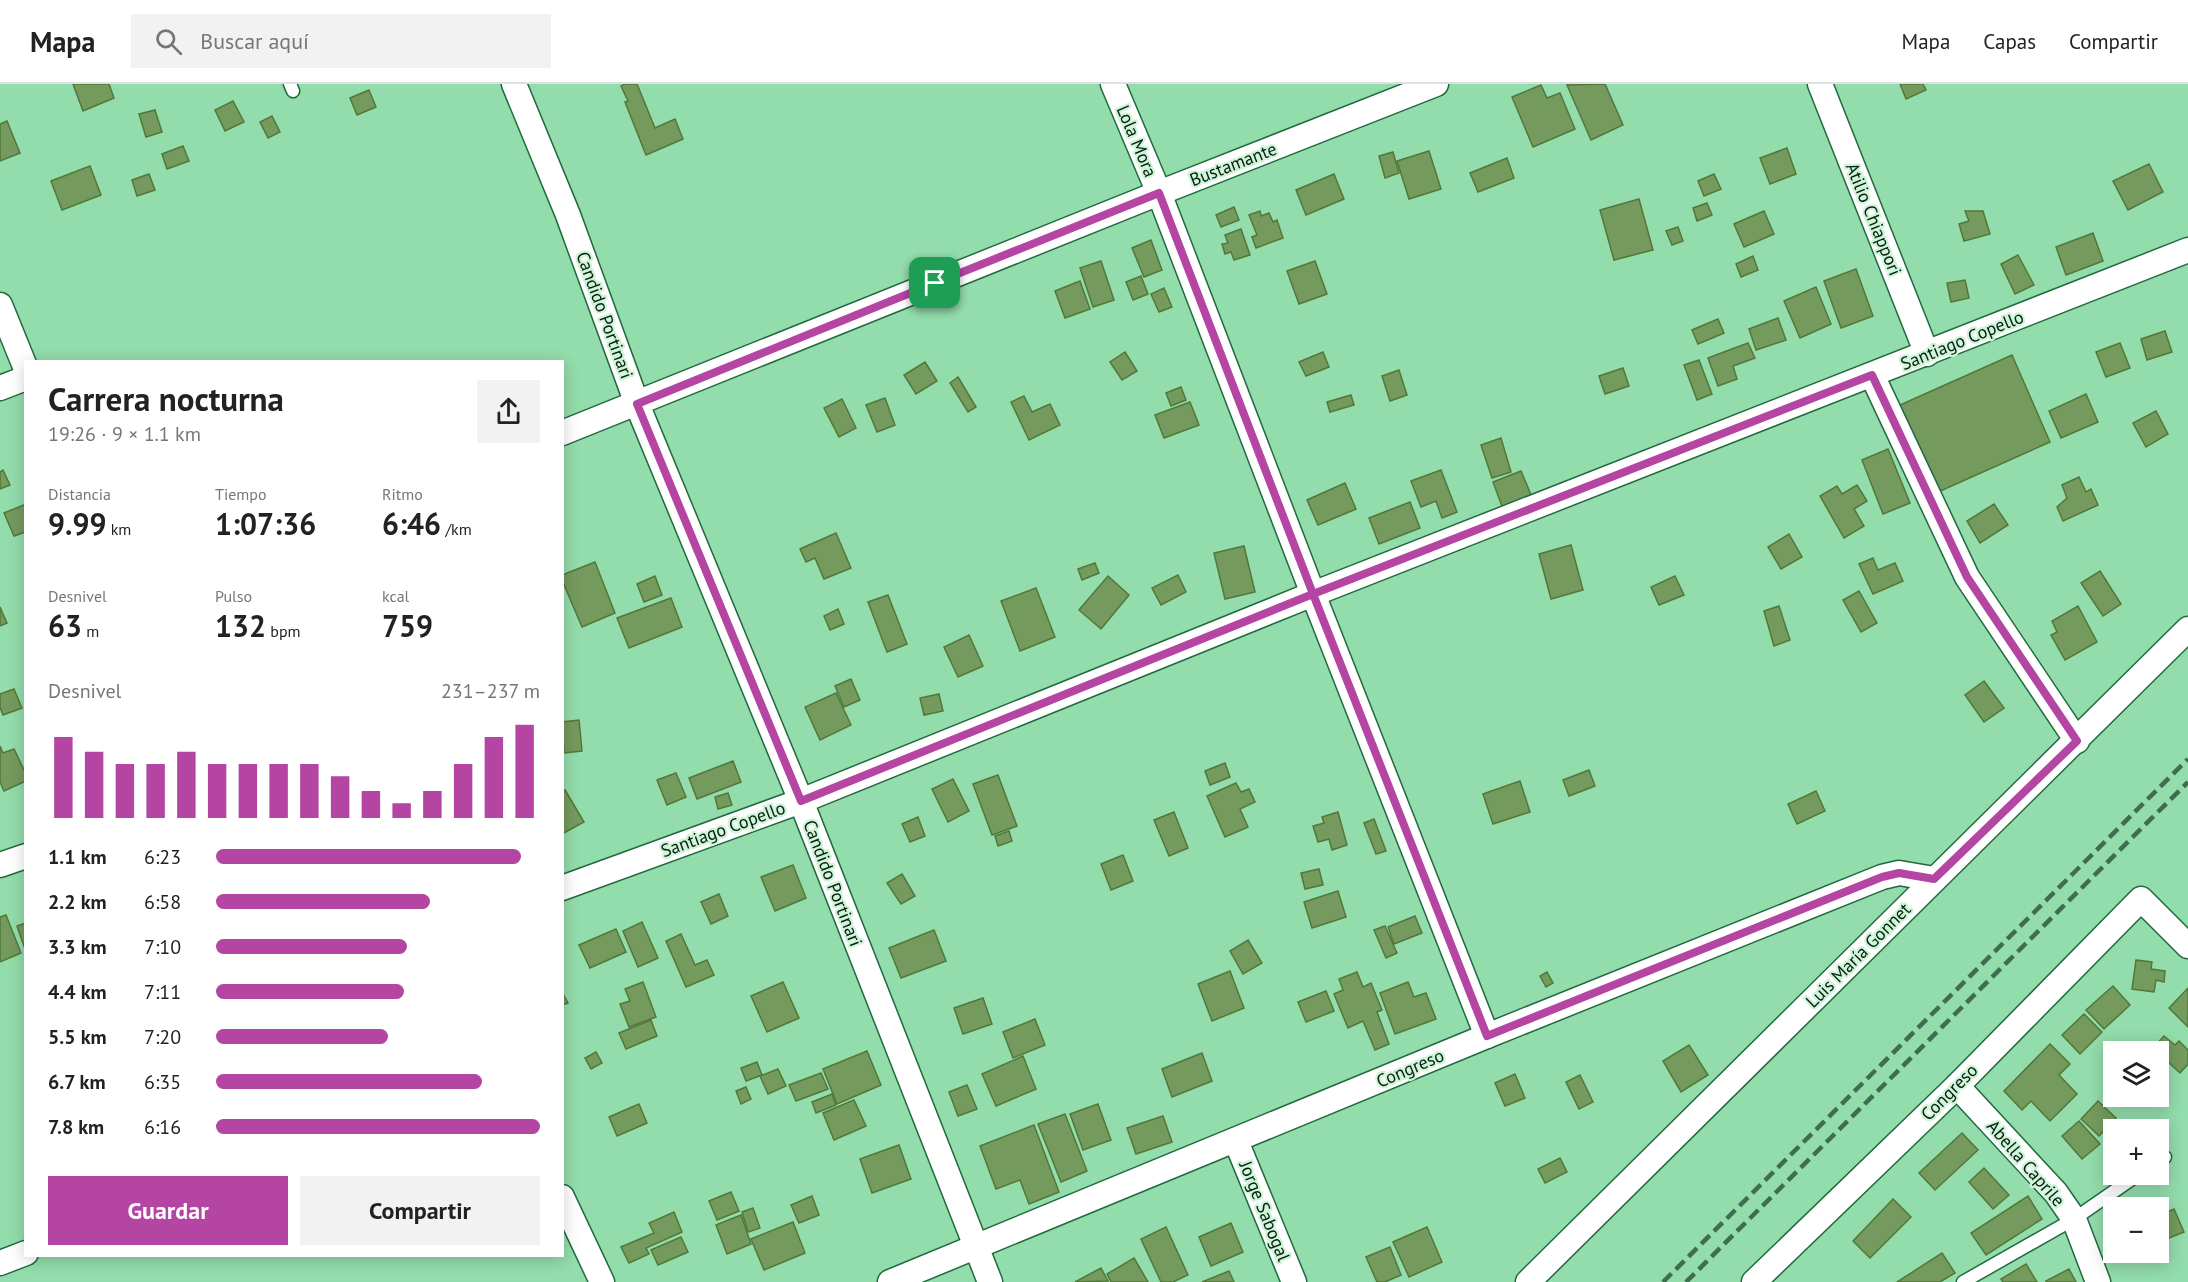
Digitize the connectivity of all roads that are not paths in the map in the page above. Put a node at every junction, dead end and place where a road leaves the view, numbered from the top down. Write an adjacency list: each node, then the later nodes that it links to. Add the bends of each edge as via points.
1 (514, 84): 13 (street, Candido Portinari, via 568,215)
2 (1113, 84): 5 (street, Lola Mora)
3 (1436, 84): 5 (street, Bustamante)
4 (1820, 84): 8 (street, Atilio Chiappori)
5 (1159, 193): 13 (street, Bustamante); 15 (street, Lola Mora)
6 (2188, 250): 8 (street, Santiago Copello)
7 (0, 305): 9 (street)
8 (1927, 354): 10 (street, Santiago Copello)
9 (24, 364)
10 (1872, 375): 15 (street, Santiago Copello); 17 (street, via 1967,577)
11 (24, 379): 12 (street)
12 (0, 388)
13 (637, 404): 14 (street, Bustamante); 18 (street, Candido Portinari)
14 (564, 432)
15 (1313, 594): 18 (street, Santiago Copello); 24 (street, Lola Mora)
16 (2188, 628): 17 (street, Luis María Gonnet)
17 (2077, 741): 21 (street, Luis María Gonnet)
18 (801, 801): 22 (street, Santiago Copello); 30 (street, Candido Portinari)
19 (24, 857): 20 (street)
20 (0, 866)
21 (1934, 879): 24 (street, Congreso, via 1899,873 1882,877); 37 (street, Luis María Gonnet)
22 (564, 887)
23 (2188, 946): 25 (street, Congreso, via 2141,899)
24 (1487, 1036): 26 (street, Congreso)
25 (1957, 1086): 29 (street, Abella Caprile, via 2056,1193); 38 (street, Congreso)
26 (1236, 1141): 30 (street, Congreso); 36 (street, Jorge Sabogal)
27 (2123, 1185): 29 (lane)
28 (564, 1201): 33 (street)
29 (2074, 1219): 39 (lane); 40 (street, Abella Caprile)
30 (976, 1246): 34 (street, Congreso); 35 (street, Candido Portinari)
31 (24, 1254): 32 (street)
32 (0, 1263)
33 (602, 1282)
34 (890, 1282)
35 (990, 1282)
36 (1293, 1282)
37 (1528, 1282)
38 (1754, 1282)
39 (1964, 1282)
40 (2098, 1282)

